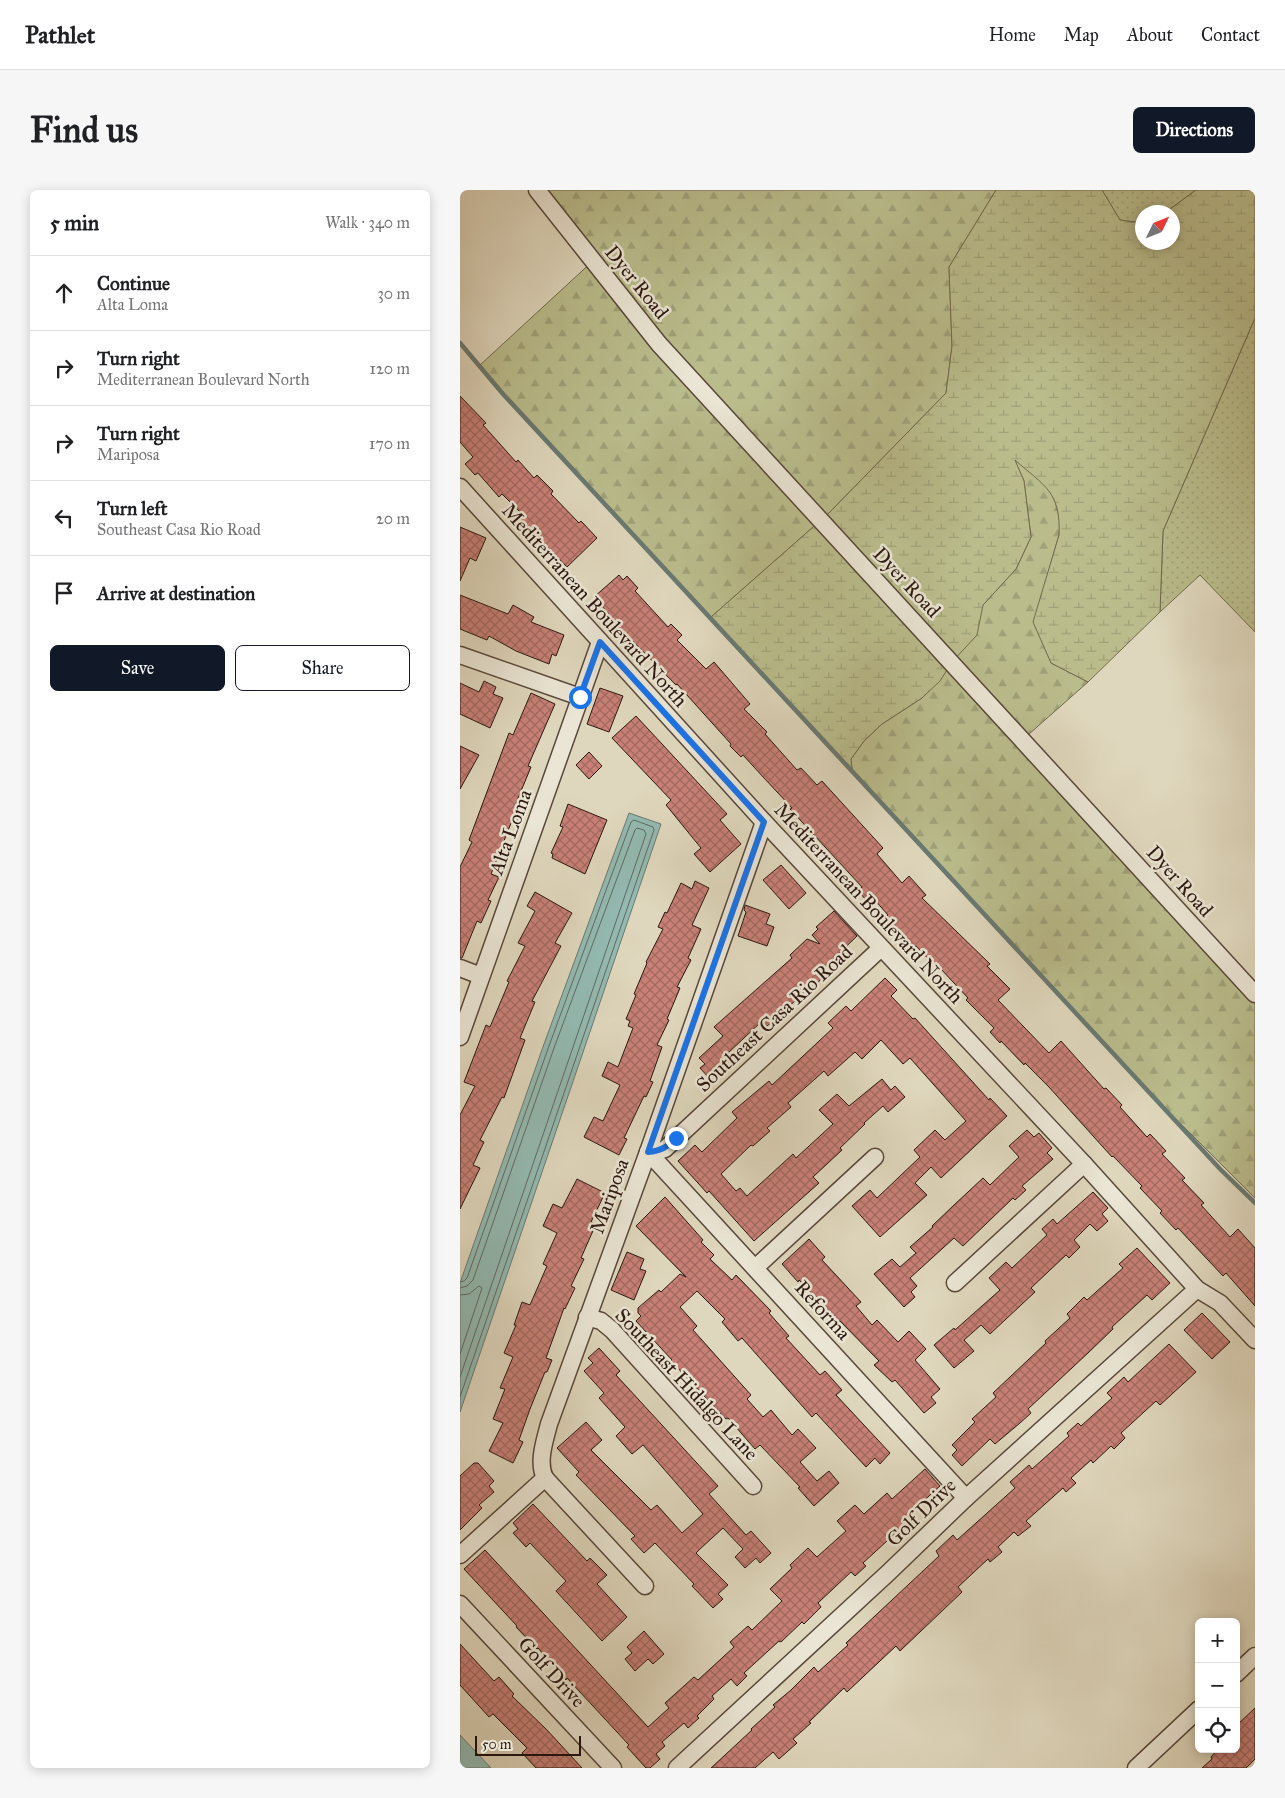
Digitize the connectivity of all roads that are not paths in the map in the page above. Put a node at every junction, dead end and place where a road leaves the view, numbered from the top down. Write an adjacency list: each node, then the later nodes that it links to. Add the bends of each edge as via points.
1 (537, 190): 10 (street, Dyer Road, via 659,344)
2 (461, 490): 3 (street, Mediterranean Boulevard North)
3 (600, 642): 5 (street, Alta Loma); 6 (street, Mediterranean Boulevard North)
4 (460, 655): 5 (street)
5 (580, 697): 9 (street, Alta Loma)
6 (764, 822): 7 (street, Mediterranean Boulevard North); 12 (street, Mariposa)
7 (881, 948): 12 (street, Southeast Casa Rio Road, via 665,1149); 14 (street, Mediterranean Boulevard North)
8 (460, 968): 9 (street)
9 (481, 976): 11 (street, Alta Loma)
10 (1255, 994)
11 (460, 1038)
12 (648, 1152): 15 (street, Reforma); 18 (street, Mariposa)
13 (876, 1157): 15 (street)
14 (1084, 1164): 16 (street); 17 (street, Mediterranean Boulevard North)
15 (755, 1268): 22 (street, Reforma)
16 (955, 1283)
17 (1197, 1289): 19 (street, Mediterranean Boulevard North, via 1220,1303); 22 (street, Golf Drive)
18 (587, 1317): 20 (street, Mariposa, via 548,1424 542,1461); 21 (street, Southeast Hidalgo Lane, via 601,1321 612,1330)
19 (1255, 1340)
20 (545, 1478): 23 (street); 24 (street)
21 (753, 1486)
22 (966, 1498): 30 (street, Golf Drive)
23 (460, 1555)
24 (645, 1586)
25 (460, 1604): 29 (street, Golf Drive)
26 (1255, 1656): 27 (street)
27 (1240, 1670)
28 (1195, 1713): 31 (street)
29 (614, 1768)
30 (677, 1768)
31 (1136, 1768)

